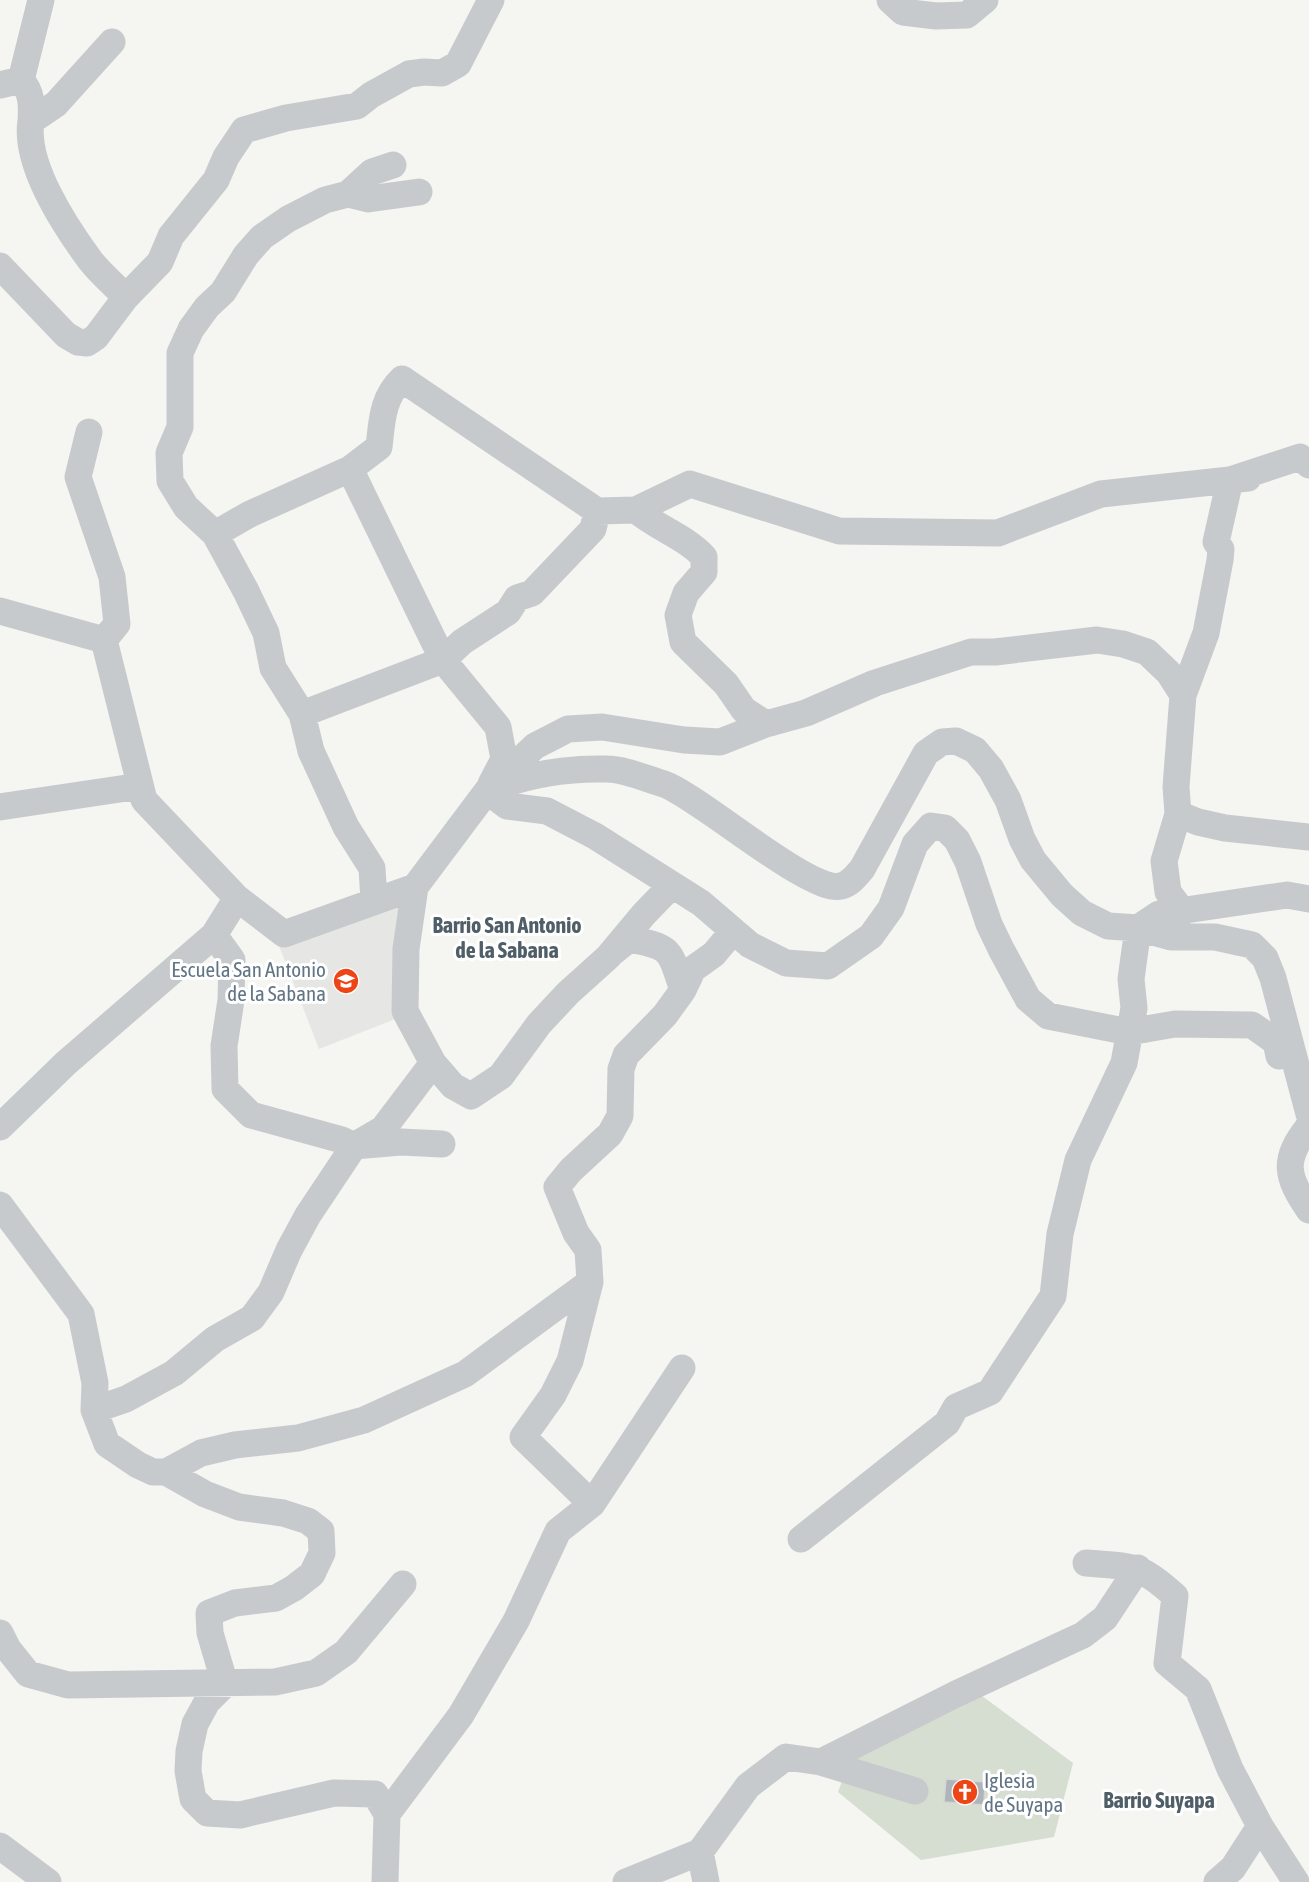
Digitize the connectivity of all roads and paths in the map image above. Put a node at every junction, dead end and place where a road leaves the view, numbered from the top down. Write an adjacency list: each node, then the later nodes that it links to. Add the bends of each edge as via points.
1 (41, 0): 6 (street)
2 (492, 0): 12 (street, via 458,64 442,73 409,75 357,106 286,118 244,130 216,180 171,236 160,262)
3 (890, 0): 4 (street, via 903,12 936,16 967,15)
4 (985, 0)
5 (112, 42): 7 (street, via 56,104)
6 (11, 82): 7 (street, via 28,88)
7 (31, 122): 12 (street, via 28,137 56,210 92,263)
8 (393, 165): 10 (street, via 372,172)
9 (419, 192): 10 (street, via 368,199)
10 (348, 194): 20 (street, via 306,210 262,237 191,329 180,353 180,427 169,453 171,481 186,507)
11 (0, 266): 12 (street, via 66,335 78,342 87,343 96,337)
12 (126, 297)
13 (89, 432): 22 (street, via 78,477 112,577 117,624)
14 (1309, 465): 17 (street, via 1300,457)
15 (350, 469): 19 (street, via 379,447 385,404 402,379); 20 (street); 23 (street)
16 (1309, 476): 17 (street)
17 (1230, 480): 18 (street, via 1101,494 998,533 839,531 690,484); 24 (street, via 1216,542 1221,549 1220,560 1206,633)
18 (636, 510): 19 (street); 26 (street, via 651,523 695,547 704,557 704,572 686,593 678,615 683,642 726,684 744,710)
19 (597, 511): 23 (street, via 593,529 532,593 517,598 508,612 462,642)
20 (215, 534): 25 (street, via 266,633 273,668)
21 (0, 611): 22 (street)
22 (105, 640): 27 (street)
23 (443, 660): 25 (street); 28 (street, via 498,727 504,759)
24 (1183, 695): 26 (street, via 1169,673 1147,652 1097,640 971,652); 30 (street, via 1176,787)
25 (302, 714): 36 (street, via 316,762 346,827 372,868)
26 (766, 724): 28 (street, via 720,742 602,727 568,729 535,746)
27 (140, 786): 29 (street); 34 (street, via 144,801)
28 (488, 790): 32 (street, via 507,806 547,811); 33 (street); 38 (street, via 516,779 609,769 667,785 783,861 821,883 840,887 862,869 926,753 942,742 956,741 975,750 991,769 1033,860 1062,895 1082,913 1108,926)
29 (0, 807)
30 (1178, 814): 31 (street, via 1198,822); 37 (street, via 1164,861 1168,892)
31 (1304, 833)
32 (672, 885): 39 (street); 41 (street)
33 (415, 887): 36 (street); 45 (street, via 406,949 405,1011)
34 (237, 898): 36 (street, via 284,934); 40 (street)
35 (1309, 899): 37 (street, via 1287,896)
36 (374, 901)
37 (1183, 912): 38 (street, via 1159,914)
38 (1138, 928): 43 (street); 46 (street, via 1171,937 1215,937 1252,945 1265,958 1274,978)
39 (734, 931): 42 (street, via 714,954 693,969); 43 (street, via 750,945 786,963 828,966 870,936 891,908 915,844 931,826 945,828 968,861 989,924 1028,999 1048,1016)
40 (214, 935): 48 (street, via 66,1063); 50 (street, via 232,960 224,1046 225,1089 251,1115)
41 (608, 957): 42 (street, via 629,939 658,945 671,955); 45 (street, via 539,1024 501,1076 471,1096 453,1086)
42 (683, 990): 53 (street, via 626,1055 621,1069 620,1116 610,1134 557,1188 576,1233 588,1250)
43 (1129, 1032): 44 (street, via 1175,1024 1252,1025 1276,1042); 58 (street, via 1124,1063 1078,1160 1060,1234 1053,1296 990,1392 956,1407 947,1423)
44 (1279, 1056)
45 (433, 1063): 50 (street, via 383,1129)
46 (1309, 1114)
47 (1309, 1125): 52 (street, via 1291,1153 1292,1185)
48 (0, 1127)
49 (442, 1144): 50 (street)
50 (354, 1146): 55 (street, via 308,1215 271,1292 252,1318 215,1339 174,1373 126,1399)
51 (0, 1205): 55 (street, via 81,1314 95,1383)
52 (1309, 1210)
53 (590, 1282): 56 (street, via 465,1374 364,1420 298,1438 201,1453); 57 (street, via 570,1361 553,1395 523,1437)
54 (682, 1368): 57 (street)
55 (94, 1410): 56 (street, via 107,1444 138,1465 153,1472)
56 (166, 1472): 63 (street, via 230,1504 284,1513 308,1521 321,1531 322,1553 312,1574 294,1588 276,1598 235,1603 209,1613 210,1633)
57 (592, 1504): 66 (street, via 558,1531 516,1621 461,1715)
58 (801, 1539)
59 (1086, 1563): 60 (street)
60 (1138, 1568): 64 (street, via 1105,1618 1083,1635); 67 (street, via 1175,1596 1167,1663 1198,1689 1230,1769)
61 (403, 1584): 63 (street, via 346,1652 316,1673 275,1682)
62 (0, 1634): 63 (street, via 28,1674 68,1685)
63 (225, 1684): 66 (street, via 207,1702 195,1724 189,1751 193,1799 207,1813 240,1815 334,1793 375,1794)
64 (821, 1762): 65 (street); 69 (street, via 786,1757 748,1786)
65 (915, 1791)
66 (387, 1814): 71 (street)
67 (1260, 1826): 74 (street, via 1233,1868); 75 (street)
68 (0, 1846): 70 (street)
69 (700, 1852): 72 (street); 73 (street)
70 (48, 1882)
71 (386, 1882)
72 (626, 1882)
73 (706, 1882)
74 (1217, 1882)
75 (1296, 1882)

